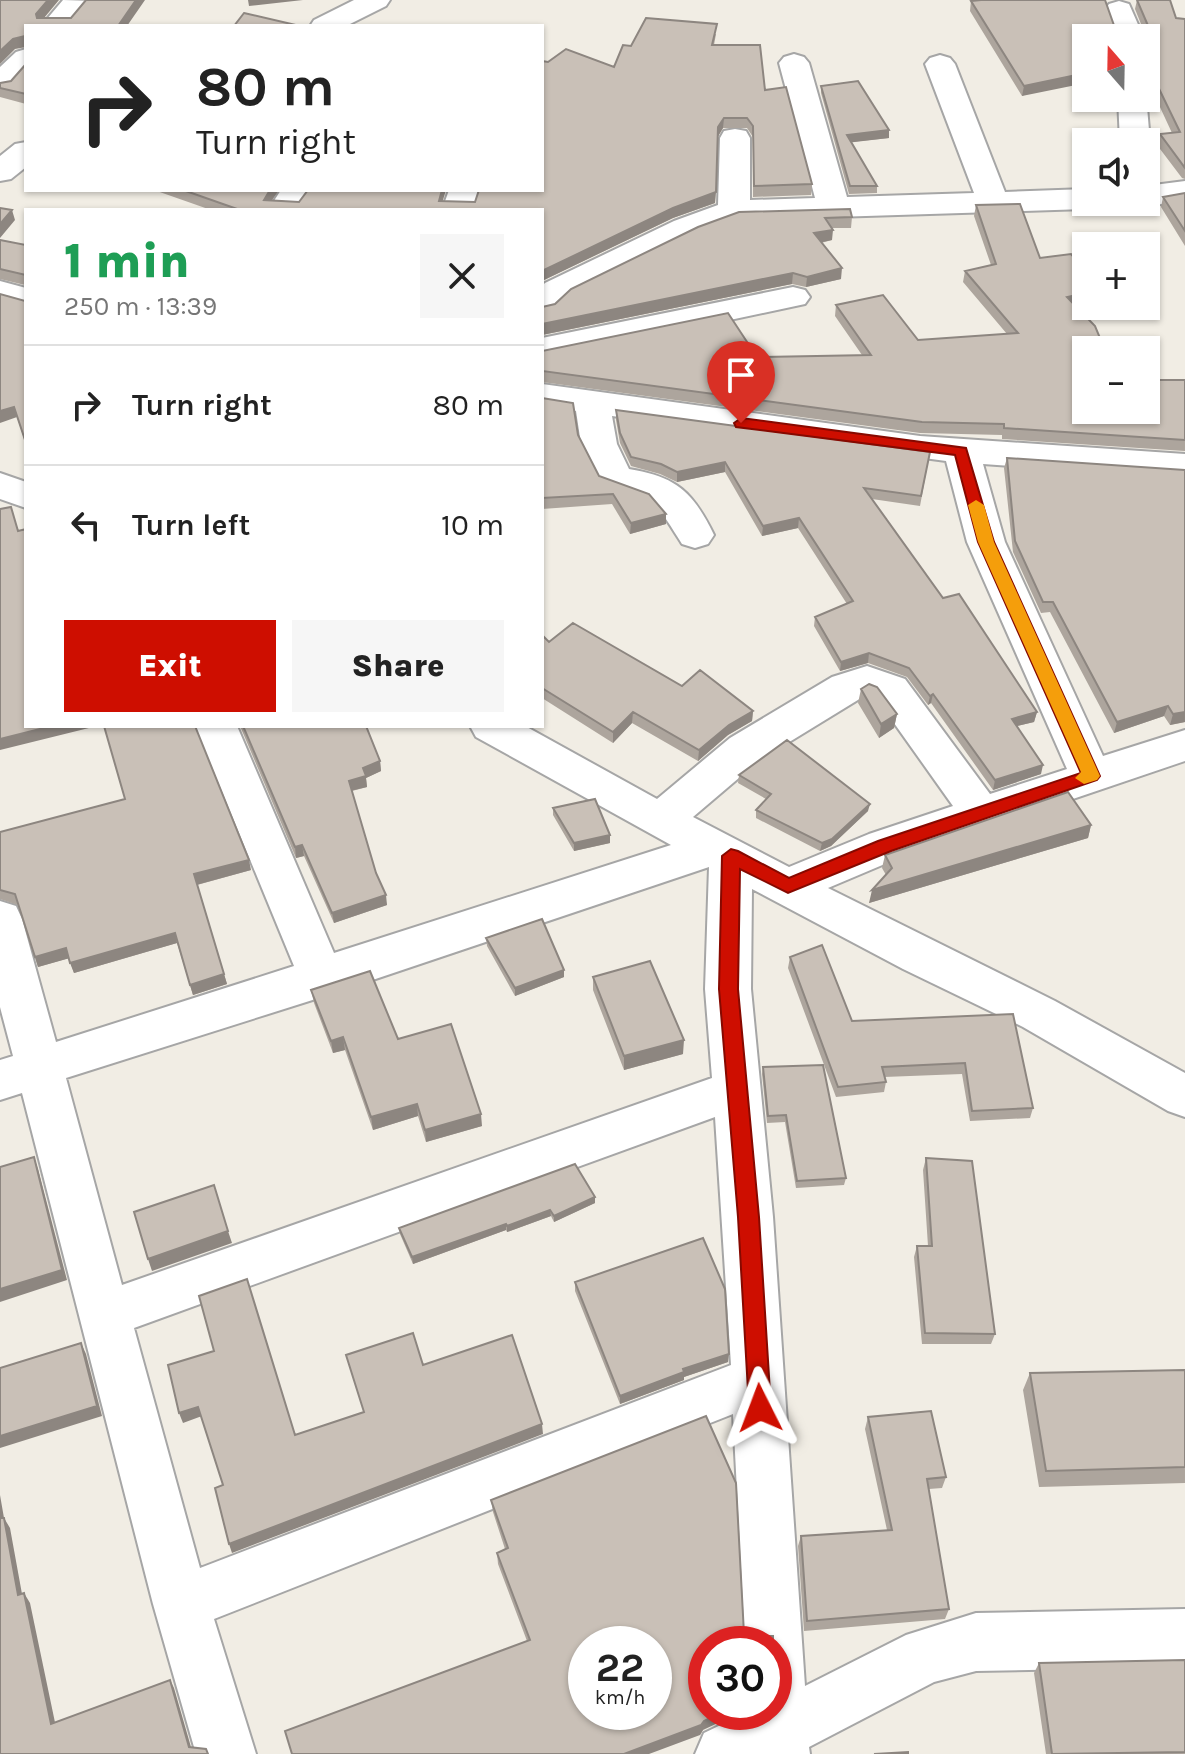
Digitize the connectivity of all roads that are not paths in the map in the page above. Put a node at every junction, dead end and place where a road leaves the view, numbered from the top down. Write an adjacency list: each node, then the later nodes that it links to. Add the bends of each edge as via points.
1 (376, 0): 5 (street)
2 (78, 1): 4 (street)
3 (1119, 10): 6 (street)
4 (57, 24)
5 (328, 24)
6 (1124, 24)
7 (24, 60): 10 (street)
8 (794, 63): 16 (street)
9 (940, 64): 15 (street)
10 (0, 83)
11 (735, 138): 17 (street)
12 (24, 153): 13 (street)
13 (0, 172)
14 (1072, 199): 15 (street)
15 (993, 201): 16 (street)
16 (834, 207): 17 (street)
17 (734, 210): 21 (street, via 592,272)
18 (0, 291): 20 (street)
19 (793, 297): 22 (street)
20 (24, 298)
21 (544, 303)
22 (544, 349)
23 (544, 395): 24 (street)
24 (592, 402): 25 (street); 31 (street, via 599,444 615,477 666,493)
25 (961, 451): 26 (street); 35 (street, via 986,542)
26 (1185, 466)
27 (24, 471): 28 (street)
28 (0, 478)
29 (0, 485): 30 (street)
30 (24, 495)
31 (695, 535)
32 (217, 728): 41 (street)
33 (495, 728): 37 (street)
34 (1185, 745): 35 (street)
35 (1091, 776): 36 (street)
36 (981, 813): 37 (street, via 891,689 867,680 768,733); 39 (street)
37 (661, 820): 38 (street)
38 (723, 852): 39 (street); 41 (street); 43 (street)
39 (788, 886): 44 (street, via 1039,1014)
40 (0, 919): 42 (street)
41 (322, 978): 42 (street)
42 (20, 1073): 45 (street)
43 (737, 1089): 45 (street); 46 (street)
44 (1185, 1097)
45 (106, 1314): 47 (street)
46 (758, 1379): 47 (street); 48 (street)
47 (181, 1604): 51 (street)
48 (773, 1626)
49 (1185, 1638): 50 (street, via 976,1642 926,1655)
50 (780, 1742): 52 (street)
51 (226, 1754)
52 (725, 1754)

